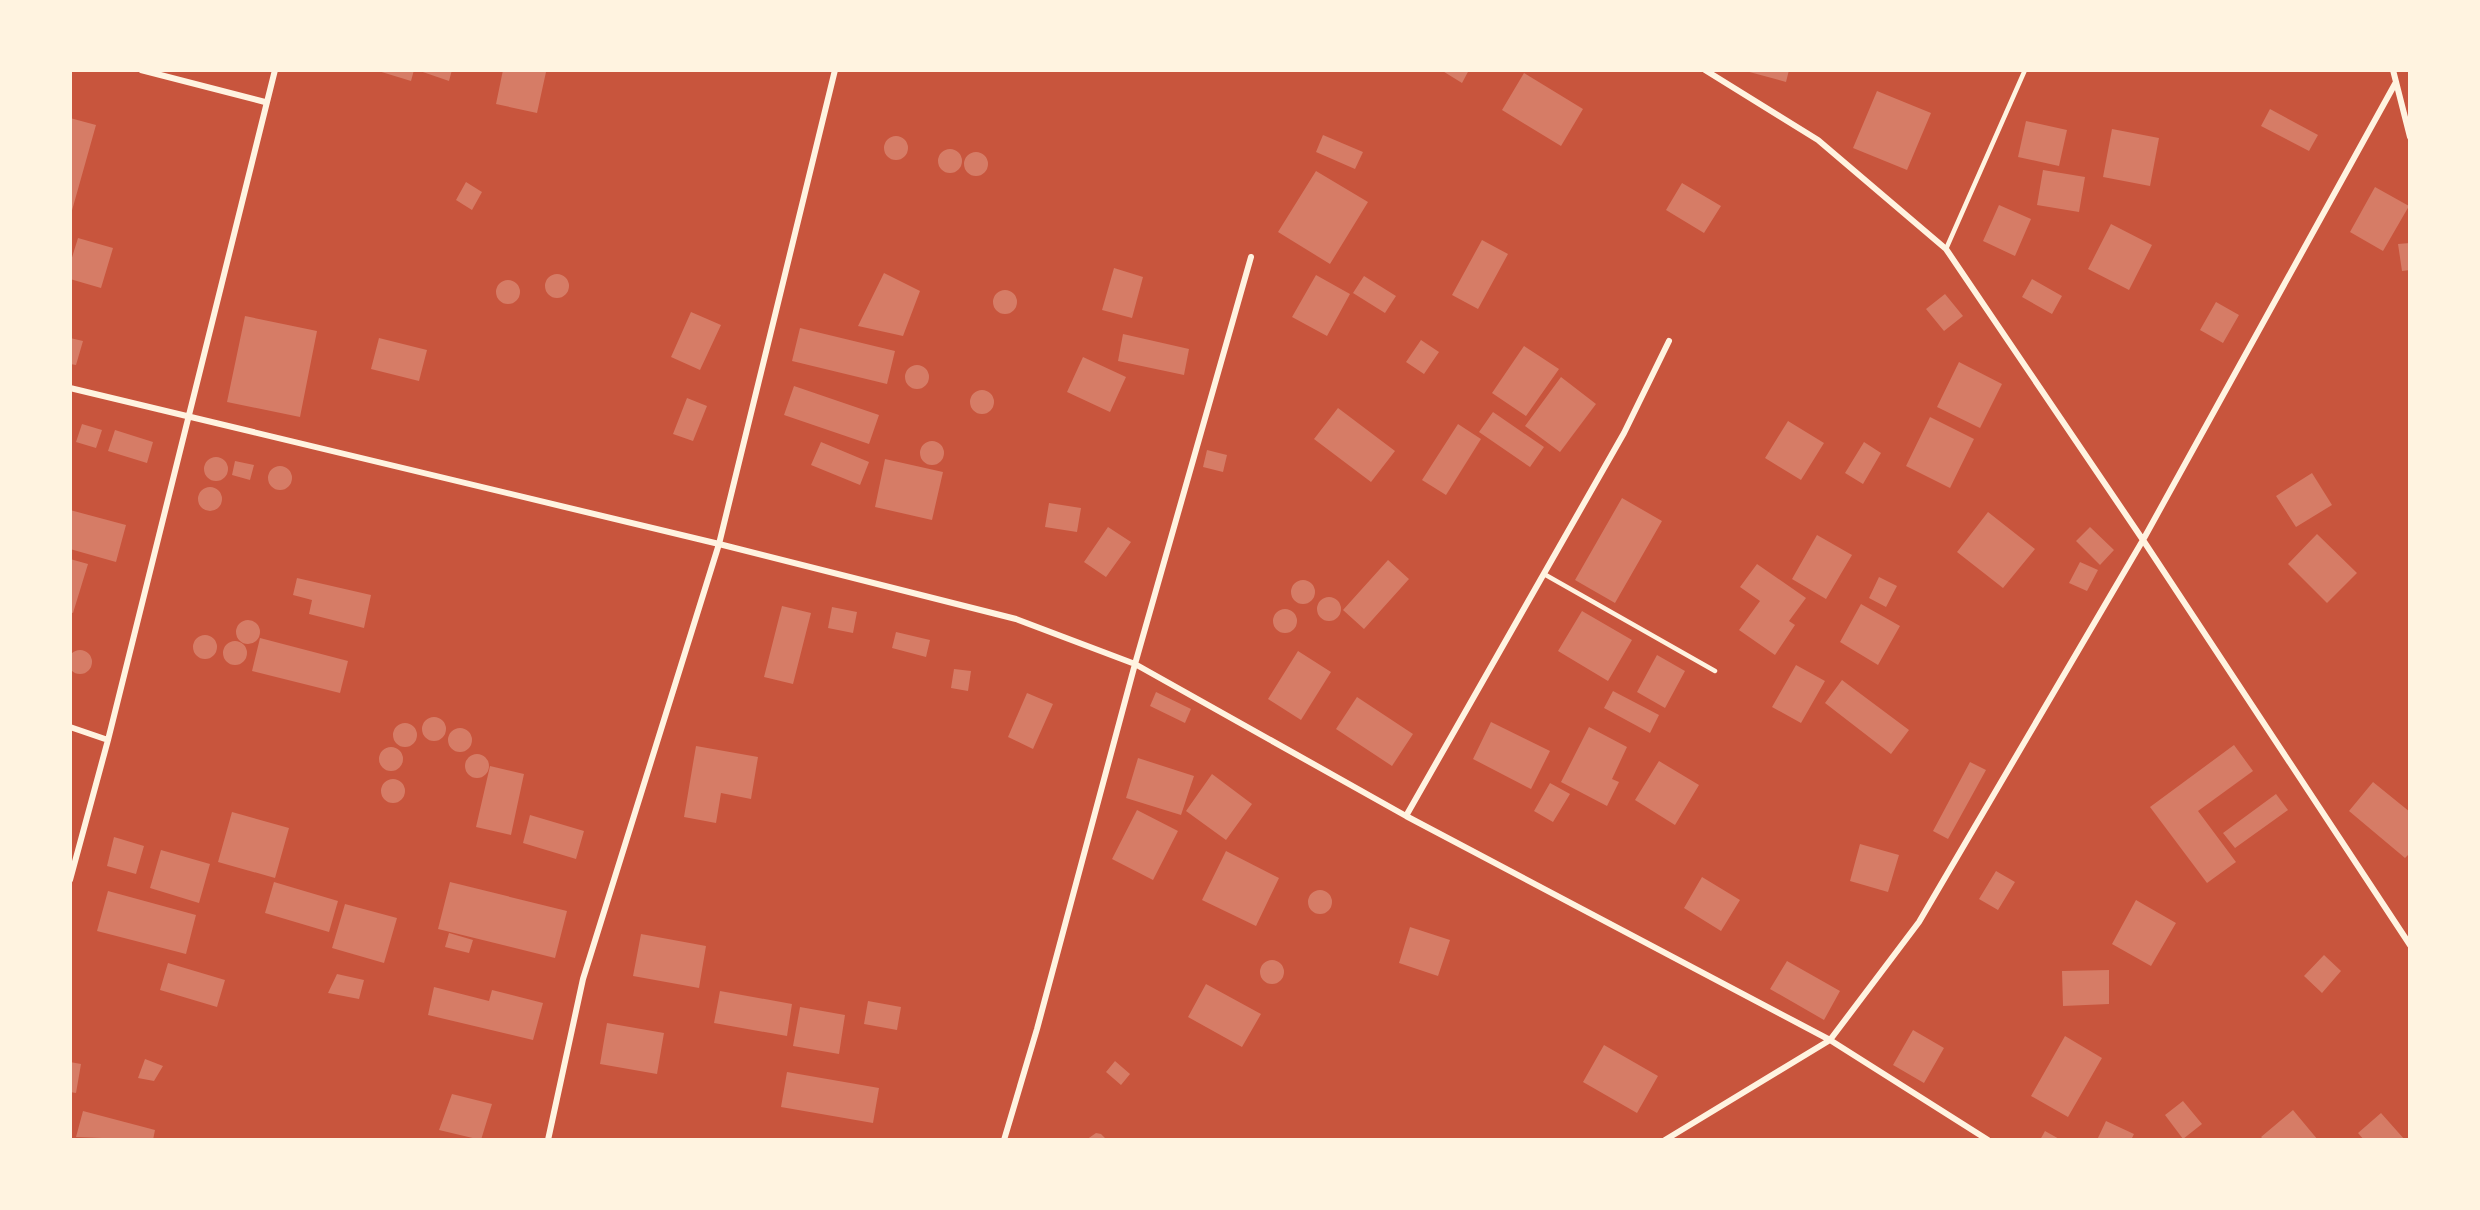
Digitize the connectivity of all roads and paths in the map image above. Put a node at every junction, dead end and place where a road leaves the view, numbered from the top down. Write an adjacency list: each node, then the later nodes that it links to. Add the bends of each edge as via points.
1 (141, 70): 8 (street)
2 (275, 70): 8 (street)
3 (835, 70): 16 (street)
4 (1705, 70): 10 (street, via 1818,140)
5 (2025, 70): 10 (lane)
6 (2394, 70): 7 (street)
7 (2396, 82): 9 (street); 15 (street)
8 (265, 102): 14 (street)
9 (2409, 137)
10 (1946, 249): 15 (street)
11 (1251, 257): 18 (street)
12 (1669, 341): 17 (street, via 1624,433)
13 (70, 388): 14 (street)
14 (187, 417): 16 (street); 21 (street)
15 (2143, 540): 24 (street); 25 (street, via 1919,922)
16 (719, 543): 18 (street, via 1016,619); 26 (street, via 583,979)
17 (1544, 574): 19 (lane); 22 (street)
18 (1135, 664): 22 (street); 27 (street)
19 (1715, 671)
20 (70, 727): 21 (street)
21 (108, 740): 23 (street)
22 (1406, 816): 25 (street)
23 (70, 880)
24 (2409, 945)
25 (1830, 1040): 28 (street); 29 (street)
26 (548, 1140)
27 (1005, 1140)
28 (1665, 1140)
29 (1988, 1140)

